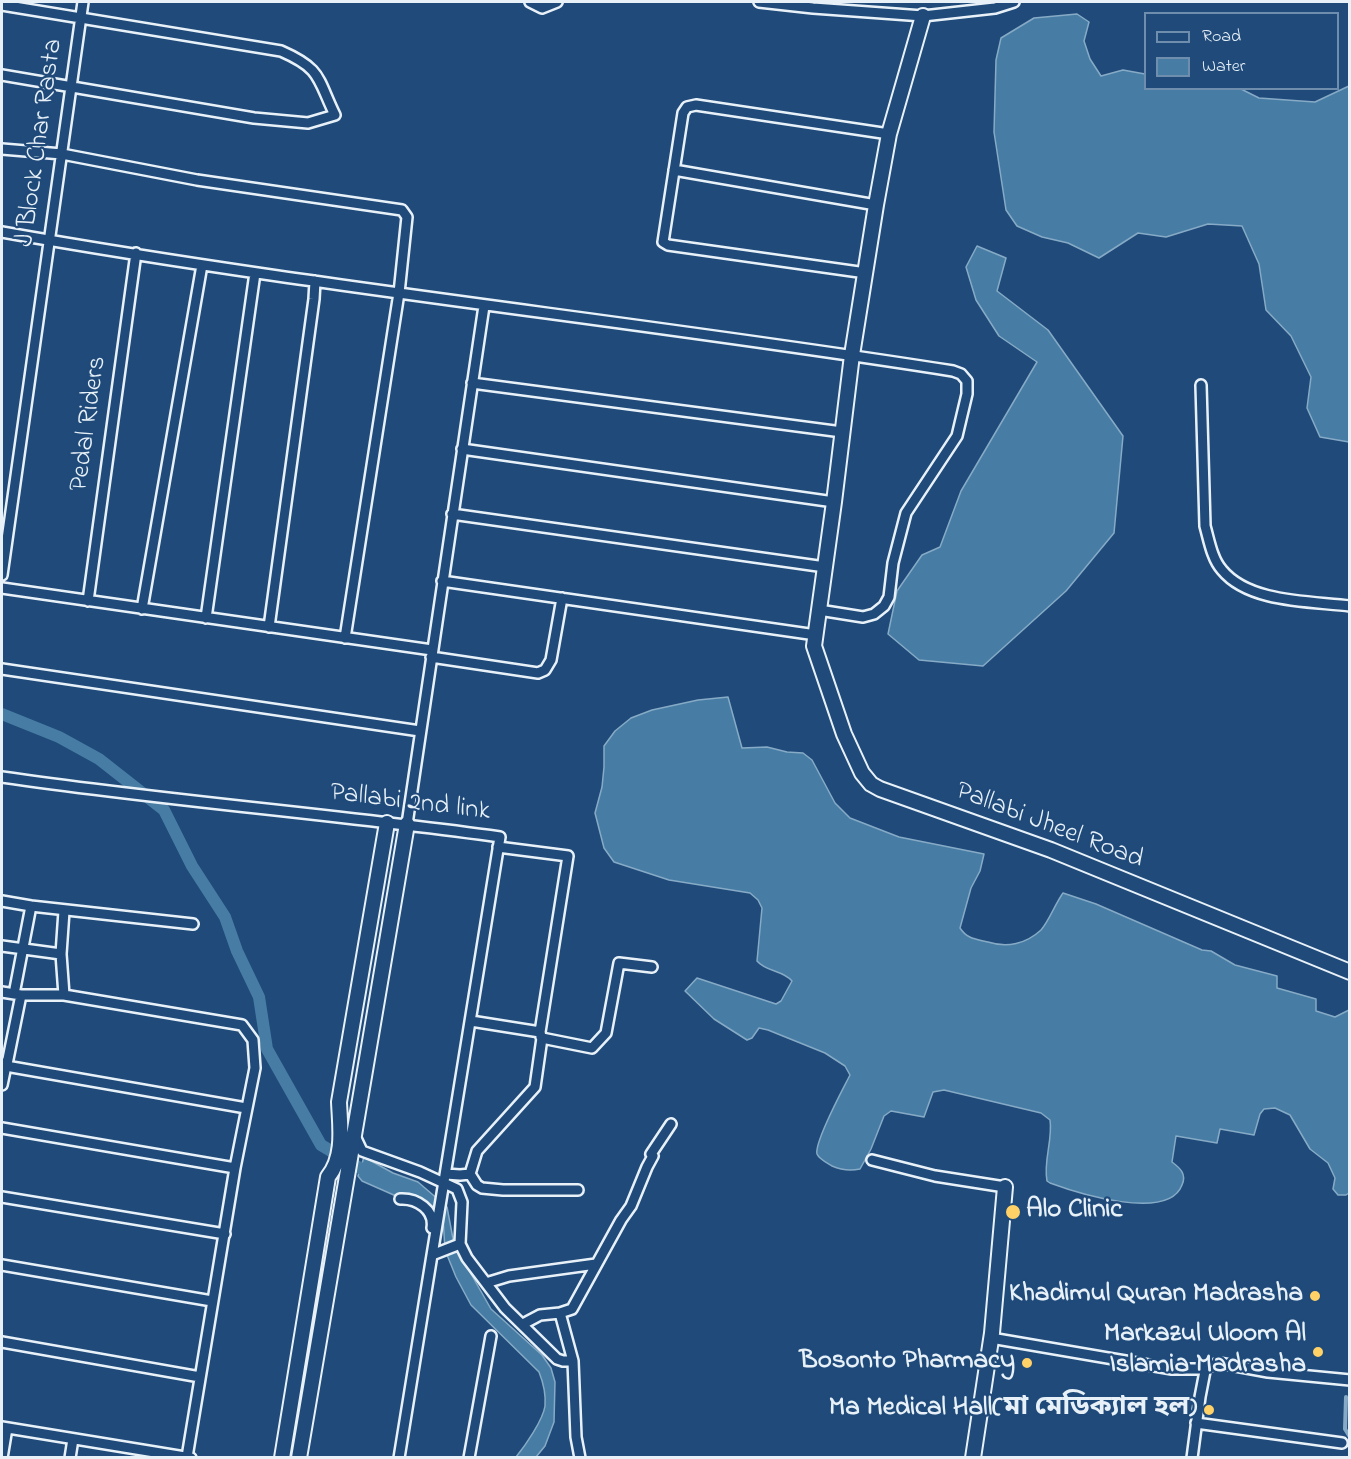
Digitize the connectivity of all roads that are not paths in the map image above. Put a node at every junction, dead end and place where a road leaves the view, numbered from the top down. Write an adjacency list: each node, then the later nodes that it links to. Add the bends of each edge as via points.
1 (83, 2): 9 (street, J Block Char Rasta)
2 (530, 2): 3 (street, via 542,8)
3 (557, 2)
4 (759, 2): 8 (street)
5 (1014, 2): 7 (street, via 995,8)
6 (2, 5): 9 (street)
7 (959, 6): 8 (street)
8 (923, 16): 12 (street)
9 (81, 19): 11 (street, J Block Char Rasta); 11 (street, via 281,51 316,74 335,115 308,123 284,121)
10 (2, 75): 11 (street)
11 (71, 88): 14 (street, J Block Char Rasta)
12 (889, 134): 15 (street, via 687,106); 16 (street)
13 (2, 149): 14 (street)
14 (62, 154): 18 (street, J Block Char Rasta); 24 (street, via 197,180 402,210 407,218)
15 (674, 170): 16 (street); 22 (street, via 663,237 668,245)
16 (876, 205): 22 (street)
17 (2, 232): 18 (street)
18 (49, 241): 19 (street); 34 (street, J Block Char Rasta)
19 (136, 254): 20 (street); 38 (street, Pedal Riders)
20 (202, 265): 21 (street); 40 (street)
21 (255, 273): 23 (street); 42 (street)
22 (866, 273): 26 (street)
23 (315, 281): 24 (street); 43 (street)
24 (399, 293): 25 (street); 44 (street)
25 (484, 306): 26 (street); 27 (street)
26 (852, 355): 29 (street); 41 (street, via 953,371 967,381 967,394 957,436 906,513 884,606 863,617)
27 (472, 383): 29 (street); 30 (street)
28 (1201, 386): 39 (street, via 1205,526 1221,569 1239,585 1261,595)
29 (842, 432): 31 (street)
30 (462, 449): 31 (street); 32 (street)
31 (834, 502): 33 (street)
32 (452, 514): 33 (street); 35 (street)
33 (825, 567): 41 (street)
34 (2, 575)
35 (442, 581): 37 (street); 46 (street)
36 (2, 588): 38 (street)
37 (562, 598): 45 (street); 46 (street, via 551,660 545,670 538,673)
38 (88, 601): 40 (street)
39 (1350, 606)
40 (142, 609): 42 (street)
41 (819, 610): 45 (street)
42 (206, 618): 43 (street)
43 (269, 627): 44 (street)
44 (345, 638): 46 (street)
45 (815, 640): 61 (street, Pallabi Jheel Road, via 844,734 871,784 1051,850)
46 (432, 654): 48 (street)
47 (2, 669): 48 (street)
48 (420, 731): 51 (street)
49 (2, 777): 50 (street, Pallabi 2nd link)
50 (387, 823): 51 (street, Pallabi 2nd link); 72 (street, via 339,1102)
51 (407, 824): 52 (street, Pallabi 2nd link, via 500,837); 72 (street)
52 (498, 846): 65 (street, Pallabi 2nd link); 66 (street, via 568,856)
53 (2, 901): 54 (street)
54 (31, 906): 55 (street); 58 (street)
55 (64, 911): 56 (street); 59 (street)
56 (193, 924)
57 (2, 946): 58 (street)
58 (22, 948): 59 (street); 63 (street)
59 (61, 954): 64 (street)
60 (652, 967): 66 (street, via 619,963 606,1033 592,1048)
61 (1350, 972)
62 (2, 992): 63 (street)
63 (18, 994): 64 (street); 67 (street)
64 (63, 995): 69 (street, via 242,1025 253,1040 255,1068)
65 (471, 1021): 66 (street); 77 (street, Pallabi 2nd link)
66 (541, 1035): 76 (street, via 535,1087 477,1151)
67 (5, 1065): 68 (street); 69 (street)
68 (2, 1085)
69 (246, 1108): 74 (street)
70 (671, 1124): 85 (street, via 651,1154 654,1156 631,1206)
71 (2, 1128): 74 (street)
72 (349, 1135): 75 (street); 77 (street, via 362,1151)
73 (872, 1160): 78 (street, via 935,1176)
74 (235, 1168): 82 (street)
75 (339, 1173): 106 (street); 107 (street)
76 (470, 1174): 77 (street); 79 (street, via 482,1188)
77 (444, 1180): 83 (street, via 457,1189 462,1202); 84 (street, Pallabi 2nd link)
78 (1005, 1187): 92 (street)
79 (578, 1190)
80 (2, 1197): 82 (street)
81 (400, 1198): 84 (street, via 427,1209 434,1219)
82 (225, 1234): 88 (street)
83 (459, 1244): 84 (street); 87 (street)
84 (435, 1248): 108 (street)
85 (596, 1264): 87 (street, via 508,1276); 89 (street, via 572,1309)
86 (2, 1266): 88 (street)
87 (486, 1283): 90 (street)
88 (212, 1301): 96 (street)
89 (560, 1314): 90 (street, via 540,1315); 94 (street)
90 (523, 1324): 94 (street, via 557,1359)
91 (491, 1336): 109 (street)
92 (991, 1338): 95 (street, via 1172,1369 1196,1370); 111 (street)
93 (2, 1342): 96 (street)
94 (573, 1361): 110 (street)
95 (1206, 1366): 97 (street, via 1219,1363); 98 (street)
96 (200, 1377): 103 (street)
97 (1350, 1380)
98 (1196, 1423): 101 (street); 112 (street)
99 (4, 1428): 100 (street); 104 (street)
100 (73, 1439): 102 (street); 105 (street)
101 (1342, 1443)
102 (137, 1454): 103 (street)
103 (189, 1457)
104 (2, 1458)
105 (70, 1458)
106 (282, 1458)
107 (299, 1458)
108 (399, 1458)
109 (469, 1458)
110 (580, 1458)
111 (973, 1458)
112 (1192, 1458)

